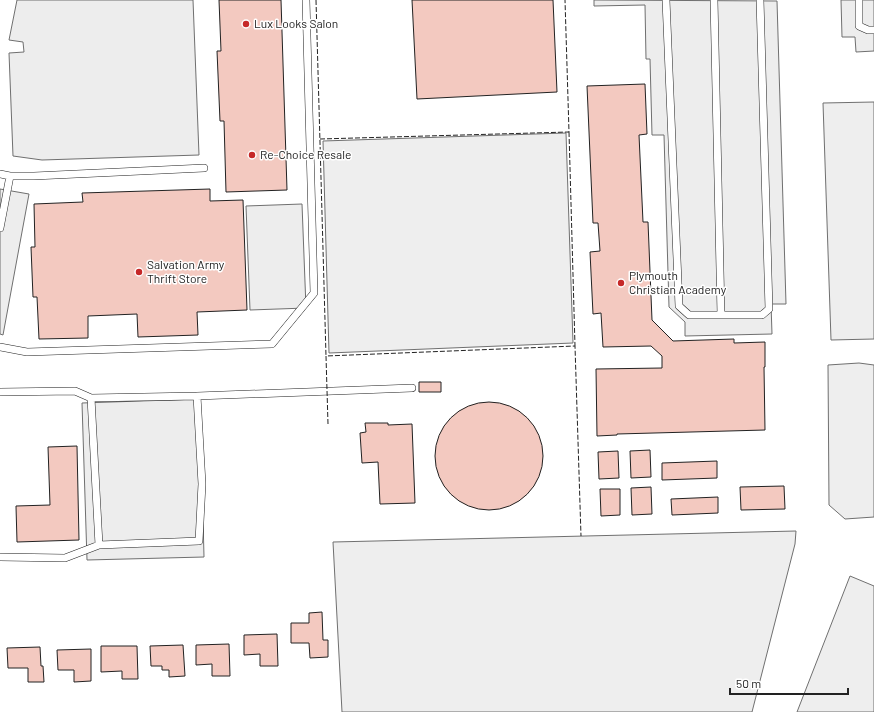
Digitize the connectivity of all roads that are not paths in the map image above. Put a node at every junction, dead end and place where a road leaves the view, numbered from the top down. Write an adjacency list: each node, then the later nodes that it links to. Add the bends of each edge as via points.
1 (306, 0): 12 (lane, via 314,293 272,344 27,352)
2 (666, 0): 11 (lane, via 679,306 689,315)
3 (714, 0): 11 (lane)
4 (760, 0): 11 (lane, via 769,309 762,315)
5 (859, 0): 6 (lane, via 859,26)
6 (874, 30)
7 (204, 168): 9 (lane)
8 (0, 174): 9 (lane)
9 (10, 176): 10 (lane)
10 (0, 228)
11 (722, 315)
12 (0, 347)
13 (412, 388): 15 (lane)
14 (0, 392): 16 (lane, via 75,391)
15 (196, 396): 16 (lane); 17 (lane, via 202,484 199,541)
16 (91, 398): 17 (lane)
17 (99, 545): 18 (lane, via 65,558)
18 (0, 557)

